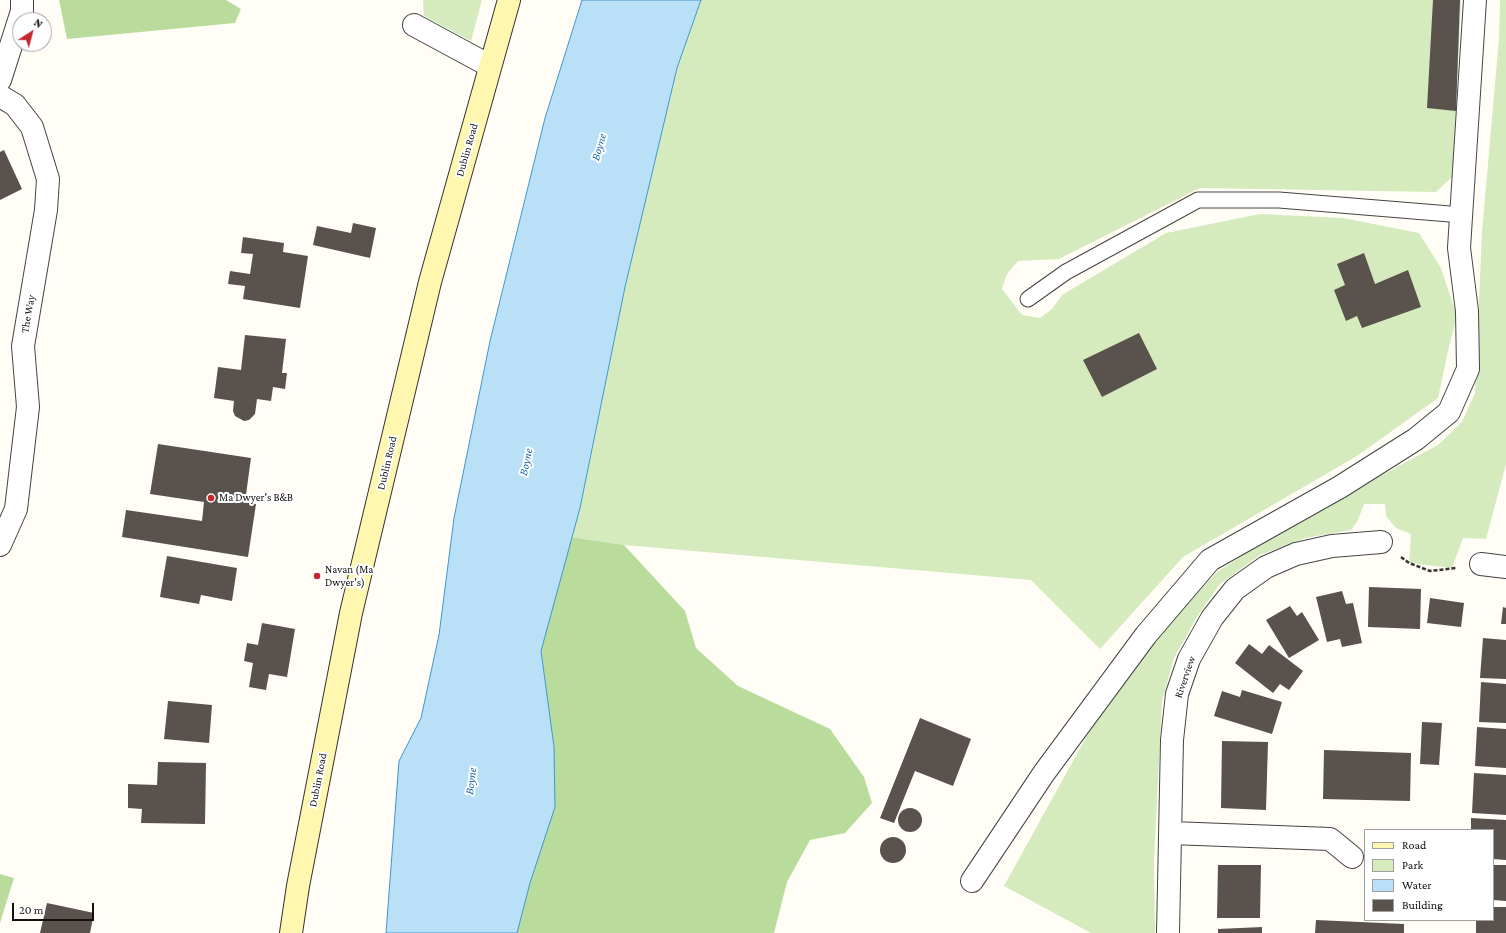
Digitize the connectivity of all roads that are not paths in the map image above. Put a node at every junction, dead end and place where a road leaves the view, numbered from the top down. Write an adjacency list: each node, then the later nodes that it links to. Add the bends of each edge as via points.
1 (22, 0): 6 (street, via 22,11)
2 (509, 0): 5 (main road, Dublin Road)
3 (1475, 0): 8 (street)
4 (414, 25): 5 (street)
5 (490, 66): 17 (main road, Dublin Road, via 428,289 351,613)
6 (0, 80)
7 (0, 96): 11 (street, The Way, via 15,105 32,126 48,179 46,210 23,346 28,407 16,509)
8 (1462, 215): 9 (lane, via 1279,200 1198,200 1066,272); 16 (street, via 1459,248 1466,311 1468,369 1449,412 1416,439 1340,487 1210,560 1146,635 1044,773)
9 (1028, 299)
10 (1381, 542): 14 (street, Riverview, via 1332,546 1296,554 1266,567 1235,589 1212,618 1189,659 1177,694 1172,740)
11 (0, 545)
12 (1481, 564): 13 (street)
13 (1506, 567)
14 (1171, 834): 15 (street, via 1330,839); 18 (street, Riverview)
15 (1352, 856)
16 (972, 881)
17 (291, 933)
18 (1168, 933)

